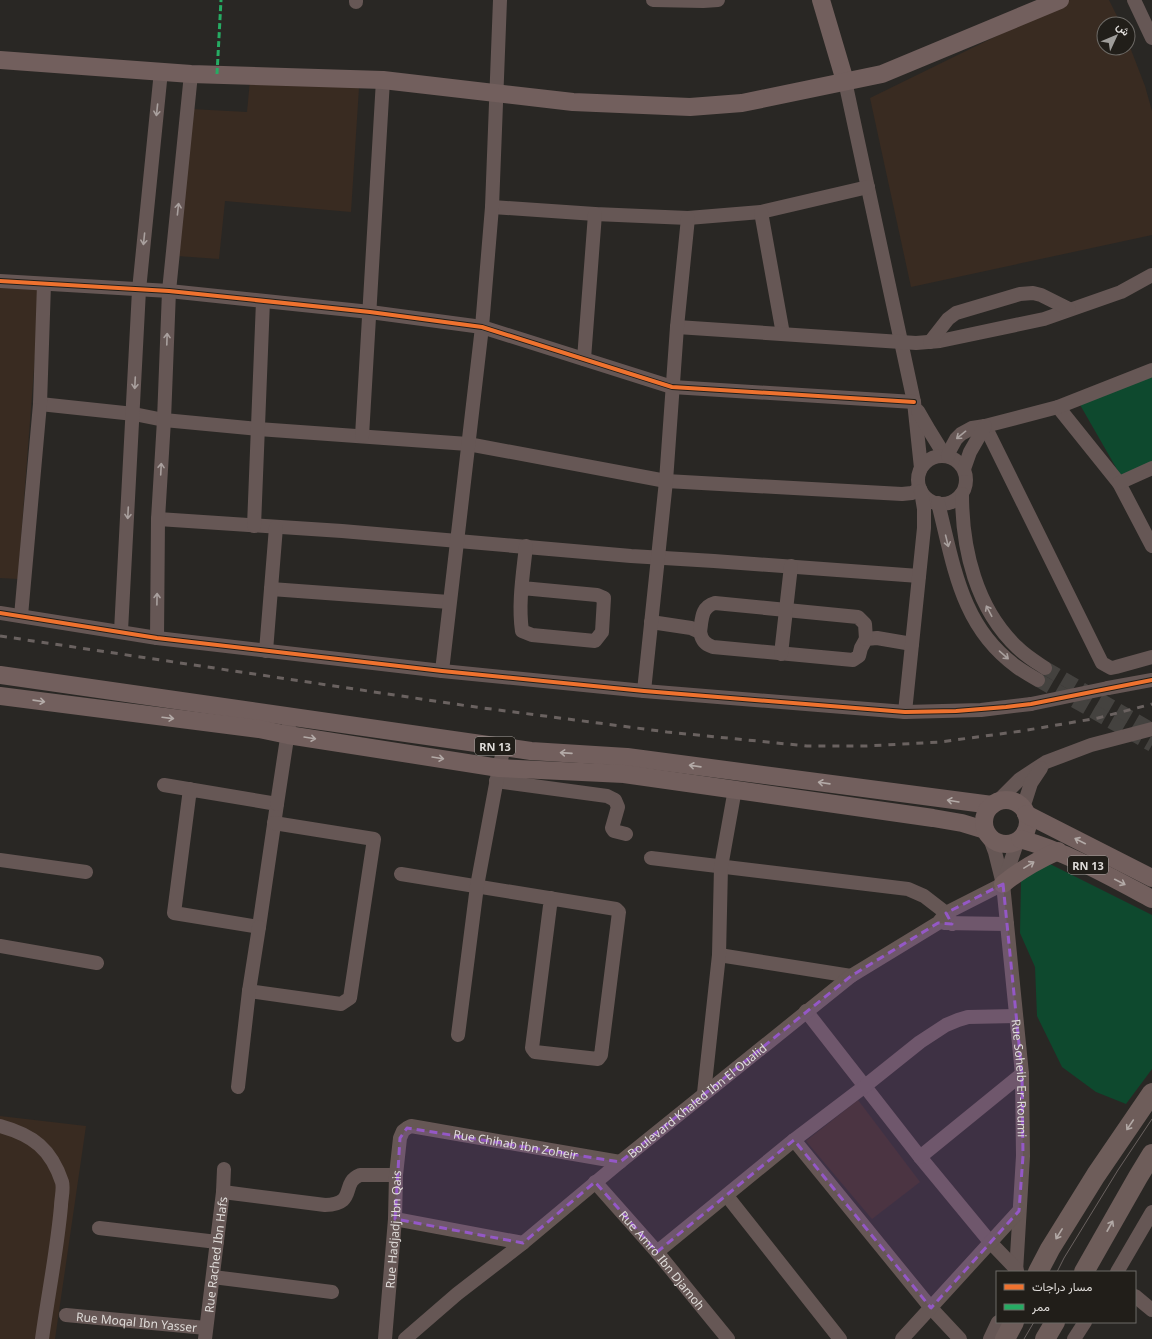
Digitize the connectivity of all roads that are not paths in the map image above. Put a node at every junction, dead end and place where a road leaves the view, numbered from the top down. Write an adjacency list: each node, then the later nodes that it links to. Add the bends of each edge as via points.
1 (500, 0): 13 (street)
2 (653, 0): 3 (street)
3 (718, 0)
4 (821, 0): 12 (main road)
5 (1060, 0): 12 (main road, via 882,74)
6 (1134, 0): 7 (street)
7 (1152, 38)
8 (0, 60): 9 (main road)
9 (161, 71): 10 (main road); 22 (street, one-way to 22)
10 (191, 74): 11 (main road); 23 (street, one-way to 10)
11 (383, 80): 13 (main road); 26 (street)
12 (845, 81): 13 (main road, via 742,103 690,107 573,102); 14 (street)
13 (496, 94): 15 (street)
14 (868, 187): 16 (street); 30 (street)
15 (492, 207): 17 (street); 27 (street)
16 (761, 212): 18 (street); 29 (street)
17 (595, 214): 18 (street); 32 (street)
18 (688, 218): 28 (street)
19 (1152, 274): 25 (street, via 1121,292)
20 (0, 281): 21 (street)
21 (44, 284): 22 (street); 36 (street)
22 (139, 290): 23 (street); 38 (street, one-way to 38)
23 (169, 291): 24 (street); 39 (street, one-way to 23)
24 (263, 301): 26 (street); 41 (street)
25 (1069, 310): 31 (street, via 1044,319); 31 (street, via 1041,295 1020,294 956,313)
26 (370, 312): 27 (street); 42 (street)
27 (482, 327): 32 (street); 43 (street)
28 (677, 327): 29 (street); 34 (street)
29 (783, 334): 30 (street)
30 (901, 342): 31 (street); 35 (street)
31 (930, 342)
32 (584, 359): 34 (street)
33 (1152, 370): 37 (street)
34 (672, 387): 35 (street); 48 (street)
35 (914, 402): 44 (street); 45 (street)
36 (40, 404): 38 (street); 68 (street)
37 (1058, 407): 40 (street); 49 (street)
38 (134, 414): 39 (street); 70 (street, one-way to 70)
39 (164, 420): 41 (street); 53 (street, one-way to 39)
40 (985, 426): 44 (street, one-way to 44, via 972,428 961,434 952,444); 47 (street, via 970,452); 77 (street, via 1102,663 1111,668)
41 (258, 429): 42 (street); 54 (street)
42 (362, 436): 43 (street)
43 (468, 444): 48 (street); 57 (street)
44 (947, 456): 45 (street, via 931,458); 47 (street)
45 (921, 468): 50 (street, via 918,482)
46 (1152, 468): 49 (street)
47 (964, 469): 51 (street, via 966,486)
48 (666, 481): 50 (street, via 902,494); 60 (street)
49 (1119, 483): 59 (street)
50 (921, 490): 52 (street, via 929,500); 56 (street)
51 (962, 494): 52 (street, via 951,502); 78 (street, one-way to 51, via 1023,652 1007,636 994,620 984,601 967,548)
52 (936, 503): 56 (street); 81 (street, one-way to 81, via 959,587 968,610 998,650 1017,667)
53 (158, 519): 54 (street); 72 (street, one-way to 53)
54 (254, 526): 55 (street)
55 (276, 527): 57 (street); 64 (street)
56 (924, 528): 62 (street)
57 (456, 541): 58 (street); 65 (street)
58 (526, 546): 60 (street); 63 (street)
59 (1152, 546)
60 (658, 558): 61 (street); 69 (street)
61 (791, 566): 62 (street); 66 (street)
62 (919, 576): 74 (street)
63 (522, 588): 63 (street, via 522,631 532,635 595,641 602,632 604,598 597,595)
64 (271, 589): 65 (street); 75 (street)
65 (449, 602): 79 (street)
66 (786, 610): 71 (street, via 709,604 704,608); 73 (street, via 858,617 864,624); 76 (street)
67 (0, 612): 68 (street)
68 (21, 616): 70 (street)
69 (651, 622): 71 (street, via 691,628); 83 (street)
70 (122, 632): 72 (street)
71 (700, 632): 76 (street, via 702,640 713,647)
72 (157, 638): 75 (street)
73 (866, 639): 74 (street, via 877,638); 76 (street, via 858,656 853,660)
74 (912, 644): 85 (street)
75 (266, 651): 79 (street)
76 (781, 654)
77 (1152, 657)
78 (1046, 668)
79 (442, 671): 83 (street)
80 (0, 675): 86 (main road, RN 13)
81 (1038, 680)
82 (1152, 680): 85 (street, bridge, via 1031,704 968,711)
83 (644, 691): 85 (street)
84 (0, 696): 88 (main road, RN 13, one-way to 88, via 259,729)
85 (905, 712)
86 (290, 716): 88 (street); 89 (main road, RN 13)
87 (1152, 729): 90 (street, via 1091,745)
88 (288, 735): 91 (main road, RN 13, one-way to 91); 96 (street)
89 (504, 747): 91 (street); 95 (main road, RN 13, one-way to 89, via 627,757)
90 (1046, 762): 95 (street); 97 (street, via 1031,783)
91 (498, 775): 94 (main road, RN 13, via 624,774); 100 (street, via 607,796 615,800 618,807 612,828); 110 (street)
92 (164, 785): 93 (street)
93 (190, 789): 96 (street); 115 (street, via 174,913)
94 (735, 789): 99 (main road, RN 13, via 962,823); 105 (street)
95 (994, 803): 97 (main road, via 1011,800); 99 (main road, via 984,817)
96 (277, 804): 98 (street)
97 (1024, 811): 101 (main road, via 1028,820 1027,827); 108 (main road, RN 13, one-way to 97)
98 (274, 823): 115 (street); 120 (street, via 374,839 350,998 341,1004)
99 (987, 833): 101 (main road, via 994,841 1006,844); 109 (street, Rue Soheib Er-Roumi)
100 (626, 834)
101 (1019, 840): 102 (main road, RN 13); 109 (street, Rue Soheib Er-Roumi)
102 (1058, 852): 109 (main road, one-way to 102, via 1029,865); 112 (main road, RN 13, one-way to 112)
103 (651, 858): 105 (street)
104 (0, 860): 106 (street)
105 (721, 867): 113 (street, via 908,889 924,896); 117 (street)
106 (86, 872)
107 (401, 874): 110 (street)
108 (1152, 878)
109 (1003, 884): 113 (street, Boulevard Khaled Ibn El Oualid); 114 (street, Rue Soheib Er-Roumi)
110 (476, 886): 111 (street); 123 (street)
111 (551, 898): 111 (street, via 532,1048 535,1052 598,1059 602,1055 618,911)
112 (1152, 899)
113 (945, 920): 114 (street); 119 (street, Boulevard Khaled Ibn El Oualid)
114 (1007, 924): 122 (street, Rue Soheib Er-Roumi)
115 (259, 927): 120 (street)
116 (0, 946): 118 (street)
117 (718, 954): 119 (street); 127 (street)
118 (97, 963)
119 (851, 976): 121 (street, Boulevard Khaled Ibn El Oualid)
120 (249, 991): 126 (street)
121 (806, 1011): 125 (street); 127 (street, Boulevard Khaled Ibn El Oualid)
122 (1016, 1016): 124 (street, Rue Soheib Er-Roumi); 125 (street, via 968,1017 952,1022 920,1042)
123 (458, 1035)
124 (1022, 1074): 133 (street); 140 (street, Rue Soheib Er-Roumi, via 1023,1156)
125 (865, 1086): 131 (street); 133 (street)
126 (238, 1087)
127 (704, 1093): 134 (street, Boulevard Khaled Ibn El Oualid)
128 (1152, 1093): 149 (highway, one-way to 149, via 1096,1175)
129 (0, 1126): 163 (street, via 31,1137 43,1148 54,1163 62,1184)
130 (411, 1126): 134 (street, Rue Chihab Ibn Zoheir); 136 (street, Rue Hadjadj Ibn Qais, via 402,1131)
131 (794, 1140): 139 (street); 155 (street)
132 (1152, 1154): 150 (highway, one-way to 132)
133 (920, 1157): 145 (street)
134 (620, 1162): 137 (street, Boulevard Khaled Ibn El Oualid)
135 (224, 1169): 138 (street, Rue Rached Ibn Hafs)
136 (396, 1175): 138 (street, via 355,1176 345,1199 335,1205); 142 (street, Rue Hadjadj Ibn Qais)
137 (595, 1182): 146 (street, Boulevard Khaled Ibn El Oualid); 147 (street, Rue Amro Ibn Djamoh)
138 (223, 1192): 144 (street, Rue Rached Ibn Hafs)
139 (727, 1196): 147 (street); 167 (street)
140 (1019, 1211): 145 (street); 148 (street, Rue Soheib Er-Roumi)
141 (1152, 1212): 151 (street)
142 (395, 1219): 146 (street); 164 (street, Rue Hadjadj Ibn Qais)
143 (99, 1228): 144 (street)
144 (217, 1242): 152 (street, Rue Rached Ibn Hafs)
145 (991, 1242): 148 (street); 155 (street)
146 (523, 1243): 165 (street, Boulevard Khaled Ibn El Oualid, via 457,1294)
147 (657, 1252): 166 (street, Rue Amro Ibn Djamoh)
148 (1016, 1271)
149 (1039, 1271)
150 (1085, 1271)
151 (1118, 1271)
152 (213, 1277): 153 (street); 162 (street, Rue Rached Ibn Hafs)
153 (332, 1292)
154 (1136, 1297): 156 (street)
155 (931, 1308): 168 (street); 169 (street)
156 (1152, 1310)
157 (66, 1315): 162 (street, Rue Moqal Ibn Yasser)
158 (998, 1323): 170 (street)
159 (1013, 1323): 171 (highway)
160 (1053, 1323): 172 (highway)
161 (1084, 1323): 173 (street)
162 (205, 1333)
163 (42, 1339)
164 (385, 1339)
165 (405, 1339)
166 (728, 1339)
167 (840, 1339)
168 (902, 1339)
169 (960, 1339)
170 (990, 1339)
171 (1005, 1339)
172 (1045, 1339)
173 (1074, 1339)

